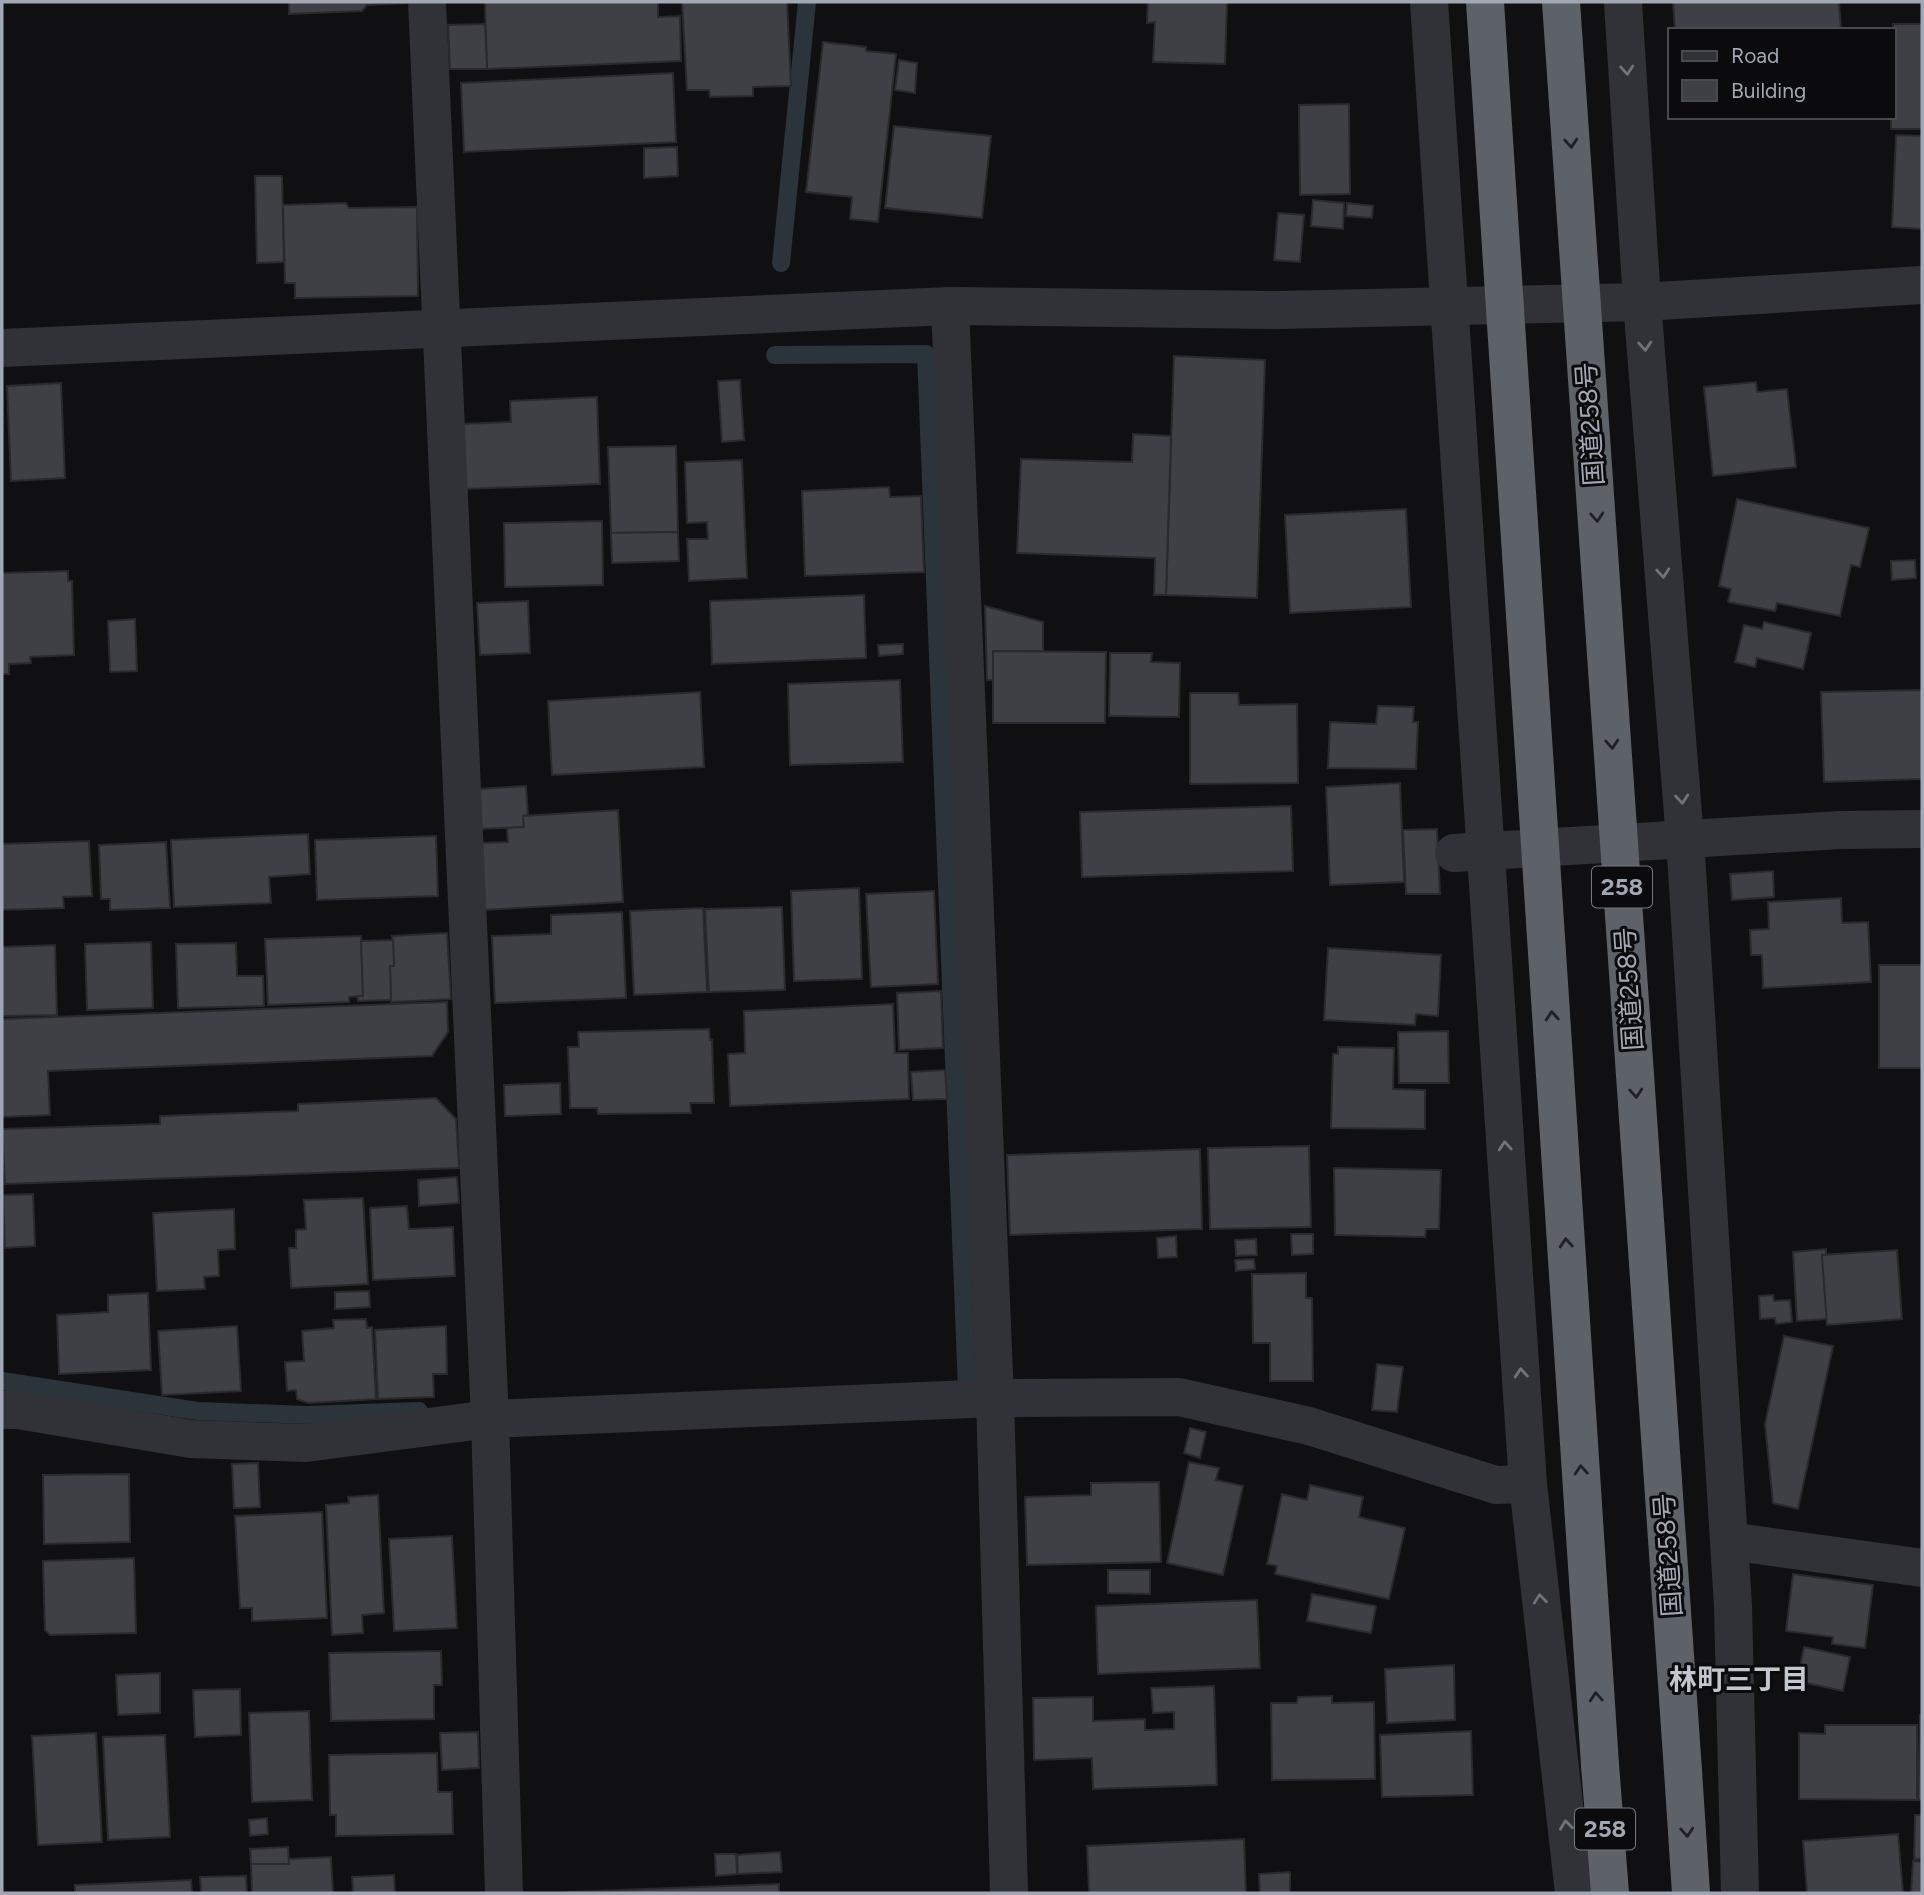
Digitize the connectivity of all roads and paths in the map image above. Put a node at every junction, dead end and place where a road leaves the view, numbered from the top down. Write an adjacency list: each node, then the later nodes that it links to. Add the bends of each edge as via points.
1 (426, 2): 10 (street)
2 (1429, 2): 9 (street)
3 (1485, 2): 24 (highway, 258, one-way to 3, bridge)
4 (1561, 2): 25 (highway, 国道258号 / 258, one-way to 25, bridge)
5 (1623, 2): 7 (street, one-way to 7)
6 (1922, 285): 7 (street)
7 (1642, 302): 9 (street); 13 (street, one-way to 13)
8 (950, 306): 9 (street, via 1278,310); 10 (street); 15 (street)
9 (1449, 306): 14 (street)
10 (440, 327): 11 (street); 17 (street)
11 (2, 348)
12 (1922, 829): 13 (street)
13 (1685, 839): 14 (street); 19 (street)
14 (1469, 852): 18 (street, one-way to 14)
15 (995, 1398): 17 (street); 18 (street, via 1179,1397 1309,1426 1496,1485); 22 (street)
16 (2, 1410): 17 (street, via 191,1439 306,1443)
17 (490, 1419): 21 (street)
18 (1528, 1485): 23 (street, one-way to 18)
19 (1729, 1541): 20 (street); 26 (street)
20 (1922, 1568)
21 (504, 1893)
22 (1009, 1893)
23 (1574, 1893)
24 (1610, 1893)
25 (1691, 1893)
26 (1741, 1893)

